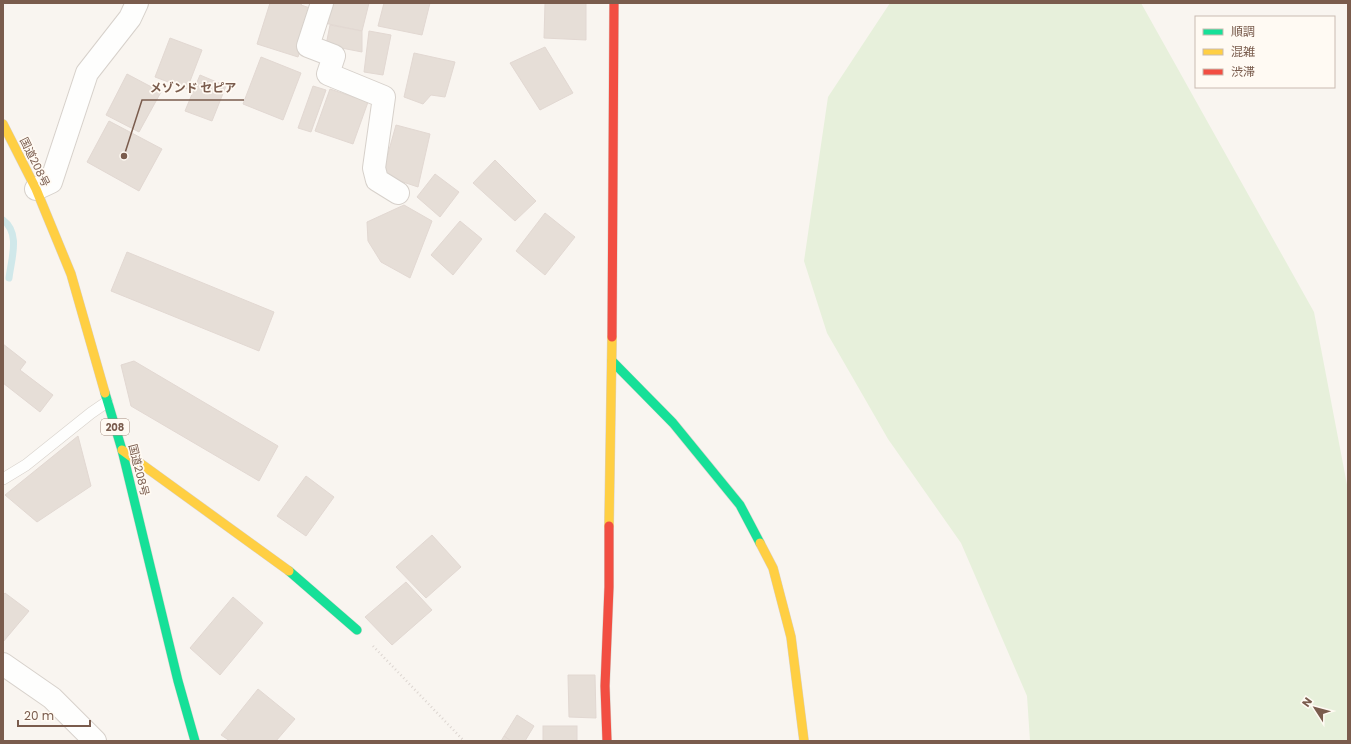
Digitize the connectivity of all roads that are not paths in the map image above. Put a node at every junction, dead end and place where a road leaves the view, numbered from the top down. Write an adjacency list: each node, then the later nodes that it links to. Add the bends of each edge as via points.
1 (137, 3): 5 (street, via 130,18 87,73 51,182)
2 (322, 3): 6 (street, via 308,46 334,56 328,74 384,96 374,168 377,180)
3 (614, 3): 7 (main road)
4 (3, 124): 5 (main road, 国道208号 / 208)
5 (36, 189): 8 (main road, 国道208号 / 208, via 71,274)
6 (398, 193)
7 (612, 361): 15 (main road, via 605,686); 16 (main road, via 673,423 740,505 773,568 791,637)
8 (107, 402): 9 (main road, 国道208号 / 208); 10 (lane, via 26,465)
9 (122, 450): 11 (main road, via 290,571); 14 (main road, 国道208号 / 208)
10 (3, 479)
11 (357, 630)
12 (3, 664): 13 (street, via 52,698)
13 (95, 741)
14 (195, 741)
15 (607, 741)
16 (804, 741)

